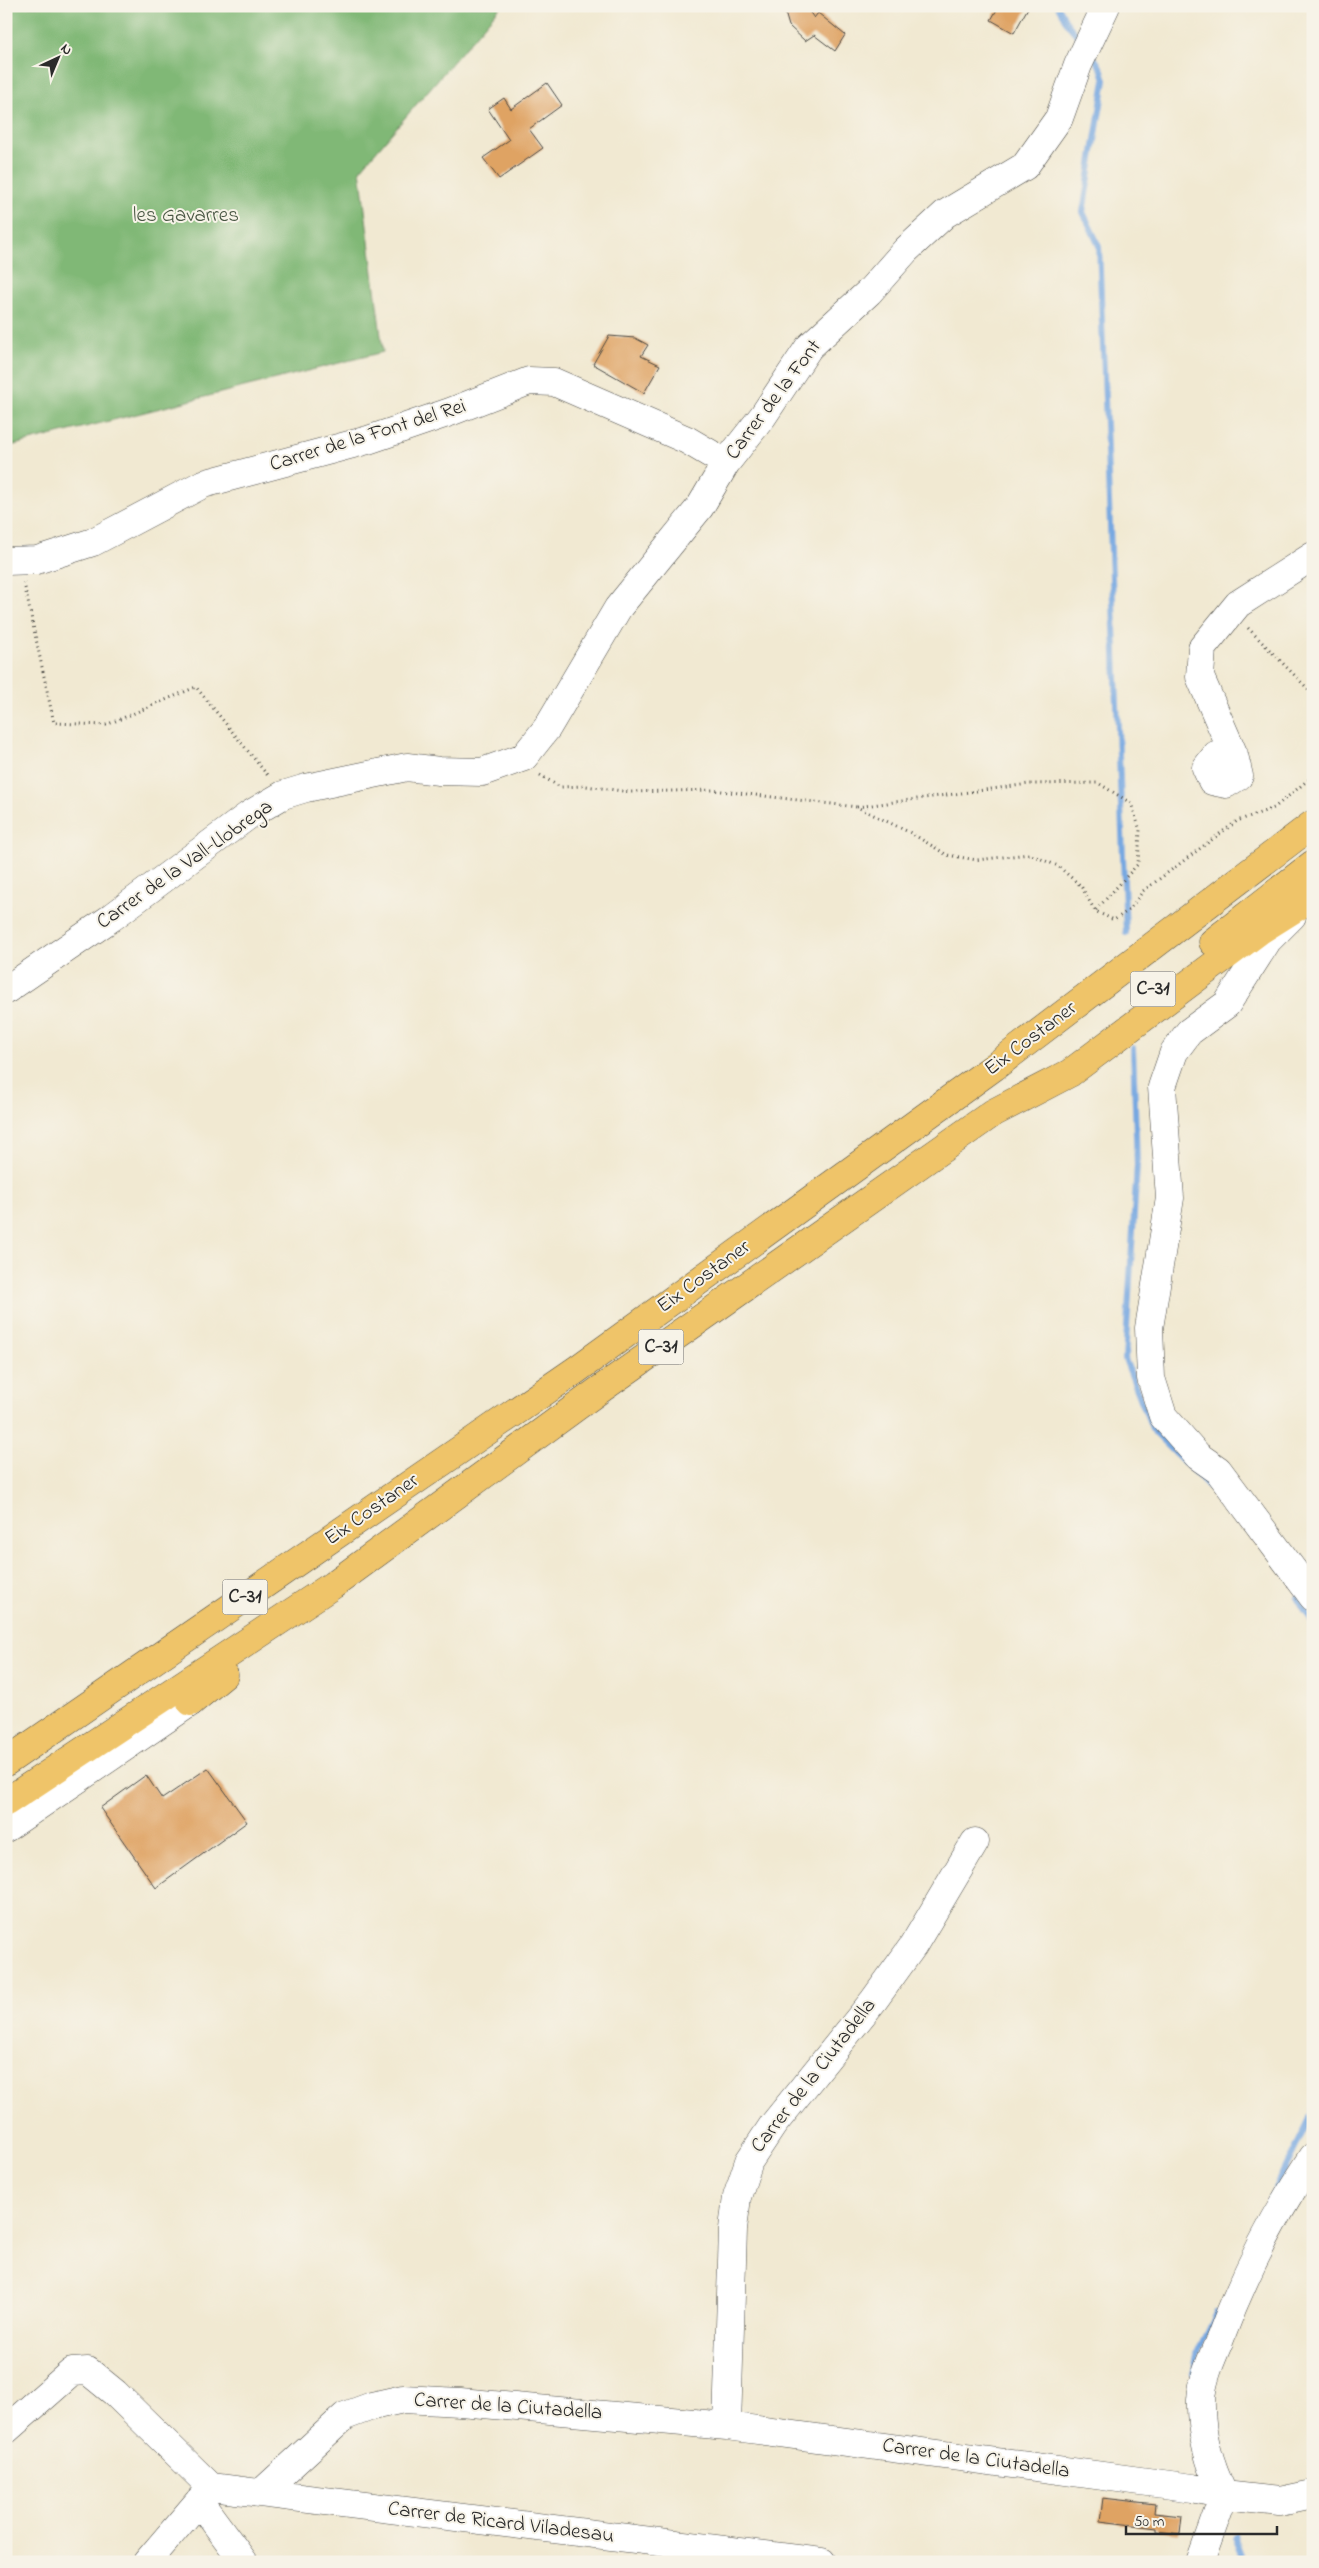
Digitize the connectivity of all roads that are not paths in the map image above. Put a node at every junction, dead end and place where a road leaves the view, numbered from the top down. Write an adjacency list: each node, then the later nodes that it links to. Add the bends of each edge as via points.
1 (1106, 6): 2 (street, Carrer de la Font, via 1078,66 1059,118 1025,166 945,214 906,250 869,292 809,347 763,416)
2 (726, 463): 4 (street, Carrer de la Font del Rei, via 687,440 554,382 529,381 368,440 203,484 93,542 36,560); 6 (street, Carrer de la Font, via 700,506 618,608 547,728)
3 (1313, 556): 5 (street, via 1238,604 1202,648 1200,677)
4 (12, 561)
5 (1234, 755)
6 (524, 757): 11 (street, Carrer de la Vall-Llobrega, via 482,772 407,766 283,795 249,815 111,918)
7 (1313, 805): 12 (highway, via 1020,1031)
8 (1313, 824): 12 (highway, Eix Costaner / C-31)
9 (1313, 864): 13 (highway, Eix Costaner / C-31)
10 (1312, 898): 13 (highway, via 1259,931 1070,1073); 16 (street, via 1268,940 1228,1004 1189,1032 1174,1052 1162,1087 1170,1198 1149,1328 1151,1378 1163,1416 1198,1456 1218,1470)
11 (6, 990)
12 (994, 1067): 14 (highway, Eix Costaner / C-31)
13 (993, 1113): 15 (highway, C-31, via 598,1391)
14 (484, 1433): 18 (highway, via 367,1499); 19 (highway, Eix Costaner / C-31)
15 (333, 1585): 17 (highway); 20 (highway, C-31)
16 (1313, 1598)
17 (191, 1702): 21 (street)
18 (6, 1744)
19 (6, 1762)
20 (6, 1802)
21 (6, 1828)
22 (975, 1842): 24 (street, Carrer de la Ciutadella, via 913,1946 748,2161 736,2197)
23 (1313, 2157): 29 (street, via 1283,2201 1238,2290 1207,2371 1201,2400 1203,2427 1212,2470)
24 (728, 2426): 26 (street, Carrer de la Ciutadella, via 460,2402 403,2400 345,2416); 29 (street, Carrer de la Ciutadella)
25 (6, 2430): 27 (street, via 72,2372 88,2371 115,2393)
26 (261, 2493): 27 (street, Carrer de Ricard Viladesau); 32 (street, Carrer de Ricard Viladesau)
27 (205, 2494): 30 (street); 31 (street)
28 (1313, 2494): 29 (street, Carrer de la Ciutadella, via 1280,2501)
29 (1224, 2495): 33 (street)
30 (147, 2562)
31 (244, 2562)
32 (822, 2562)
33 (1200, 2562)

